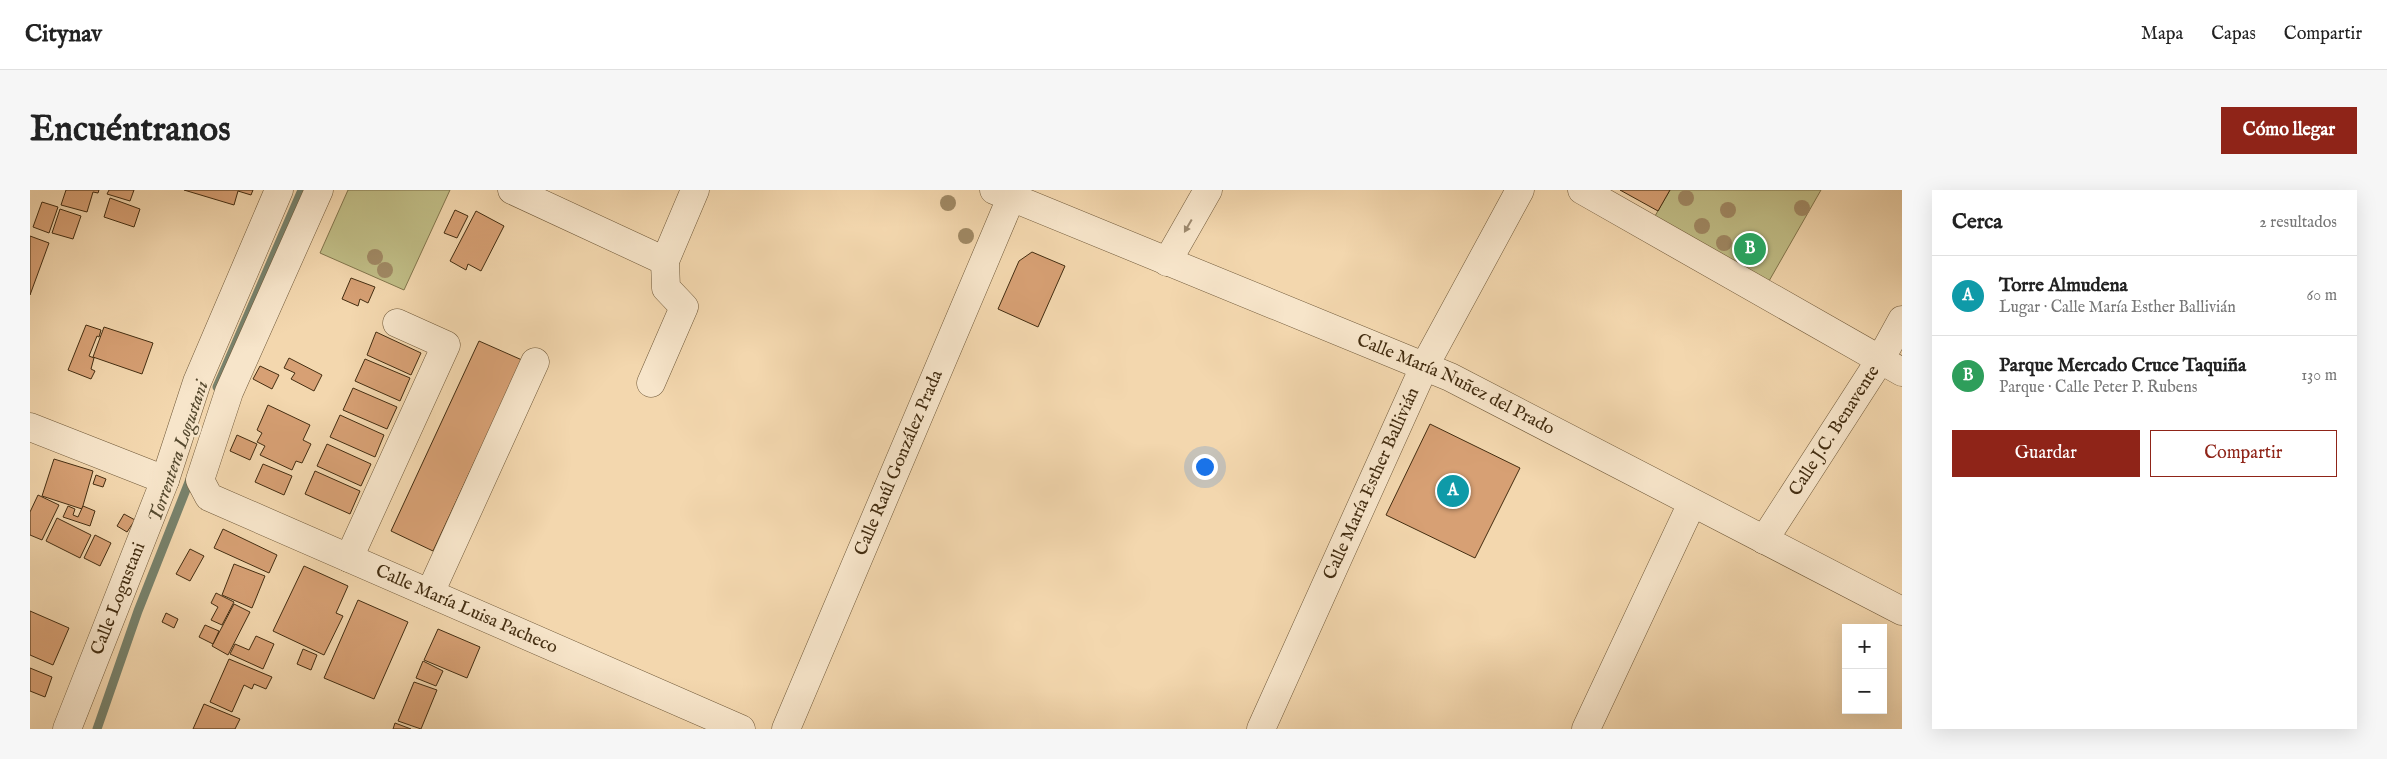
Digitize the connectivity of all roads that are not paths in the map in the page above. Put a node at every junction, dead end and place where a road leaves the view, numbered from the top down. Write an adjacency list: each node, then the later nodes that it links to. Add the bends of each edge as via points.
1 (280, 190): 18 (street, Calle Logustani, via 197,382)
2 (319, 190): 21 (street, Calle María Luisa Pacheco, via 229,392 200,480 209,498)
3 (512, 190): 9 (street)
4 (695, 190): 9 (street)
5 (1208, 190): 10 (street, one-way to 10)
6 (1520, 190): 15 (street, Calle María Esther Ballivián)
7 (1582, 190): 14 (street)
8 (1003, 194): 10 (street, Calle María Nuñez del Prado); 26 (street, Calle Raúl González Prada)
9 (665, 261): 16 (street, via 666,288 684,307)
10 (1167, 262): 15 (street, Calle María Nuñez del Prado)
11 (1902, 320): 14 (street, Calle J.C. Benavente)
12 (397, 323): 21 (street, via 446,345)
13 (535, 362): 22 (street)
14 (1891, 366): 20 (street, Calle J.C. Benavente)
15 (1424, 367): 19 (street, Calle María Nuñez del Prado, via 1450,377); 27 (street, Calle María Esther Ballivián)
16 (651, 383)
17 (30, 427): 18 (street)
18 (165, 480): 24 (street, Calle Logustani)
19 (1692, 503): 20 (street, Calle María Nuñez del Prado); 28 (street)
20 (1764, 540): 23 (street, Calle María Nuñez del Prado)
21 (349, 558): 22 (street, Calle María Luisa Pacheco)
22 (430, 593): 25 (street, Calle María Luisa Pacheco)
23 (1902, 612)
24 (67, 729)
25 (741, 729)
26 (786, 729)
27 (1261, 729)
28 (1586, 729)

